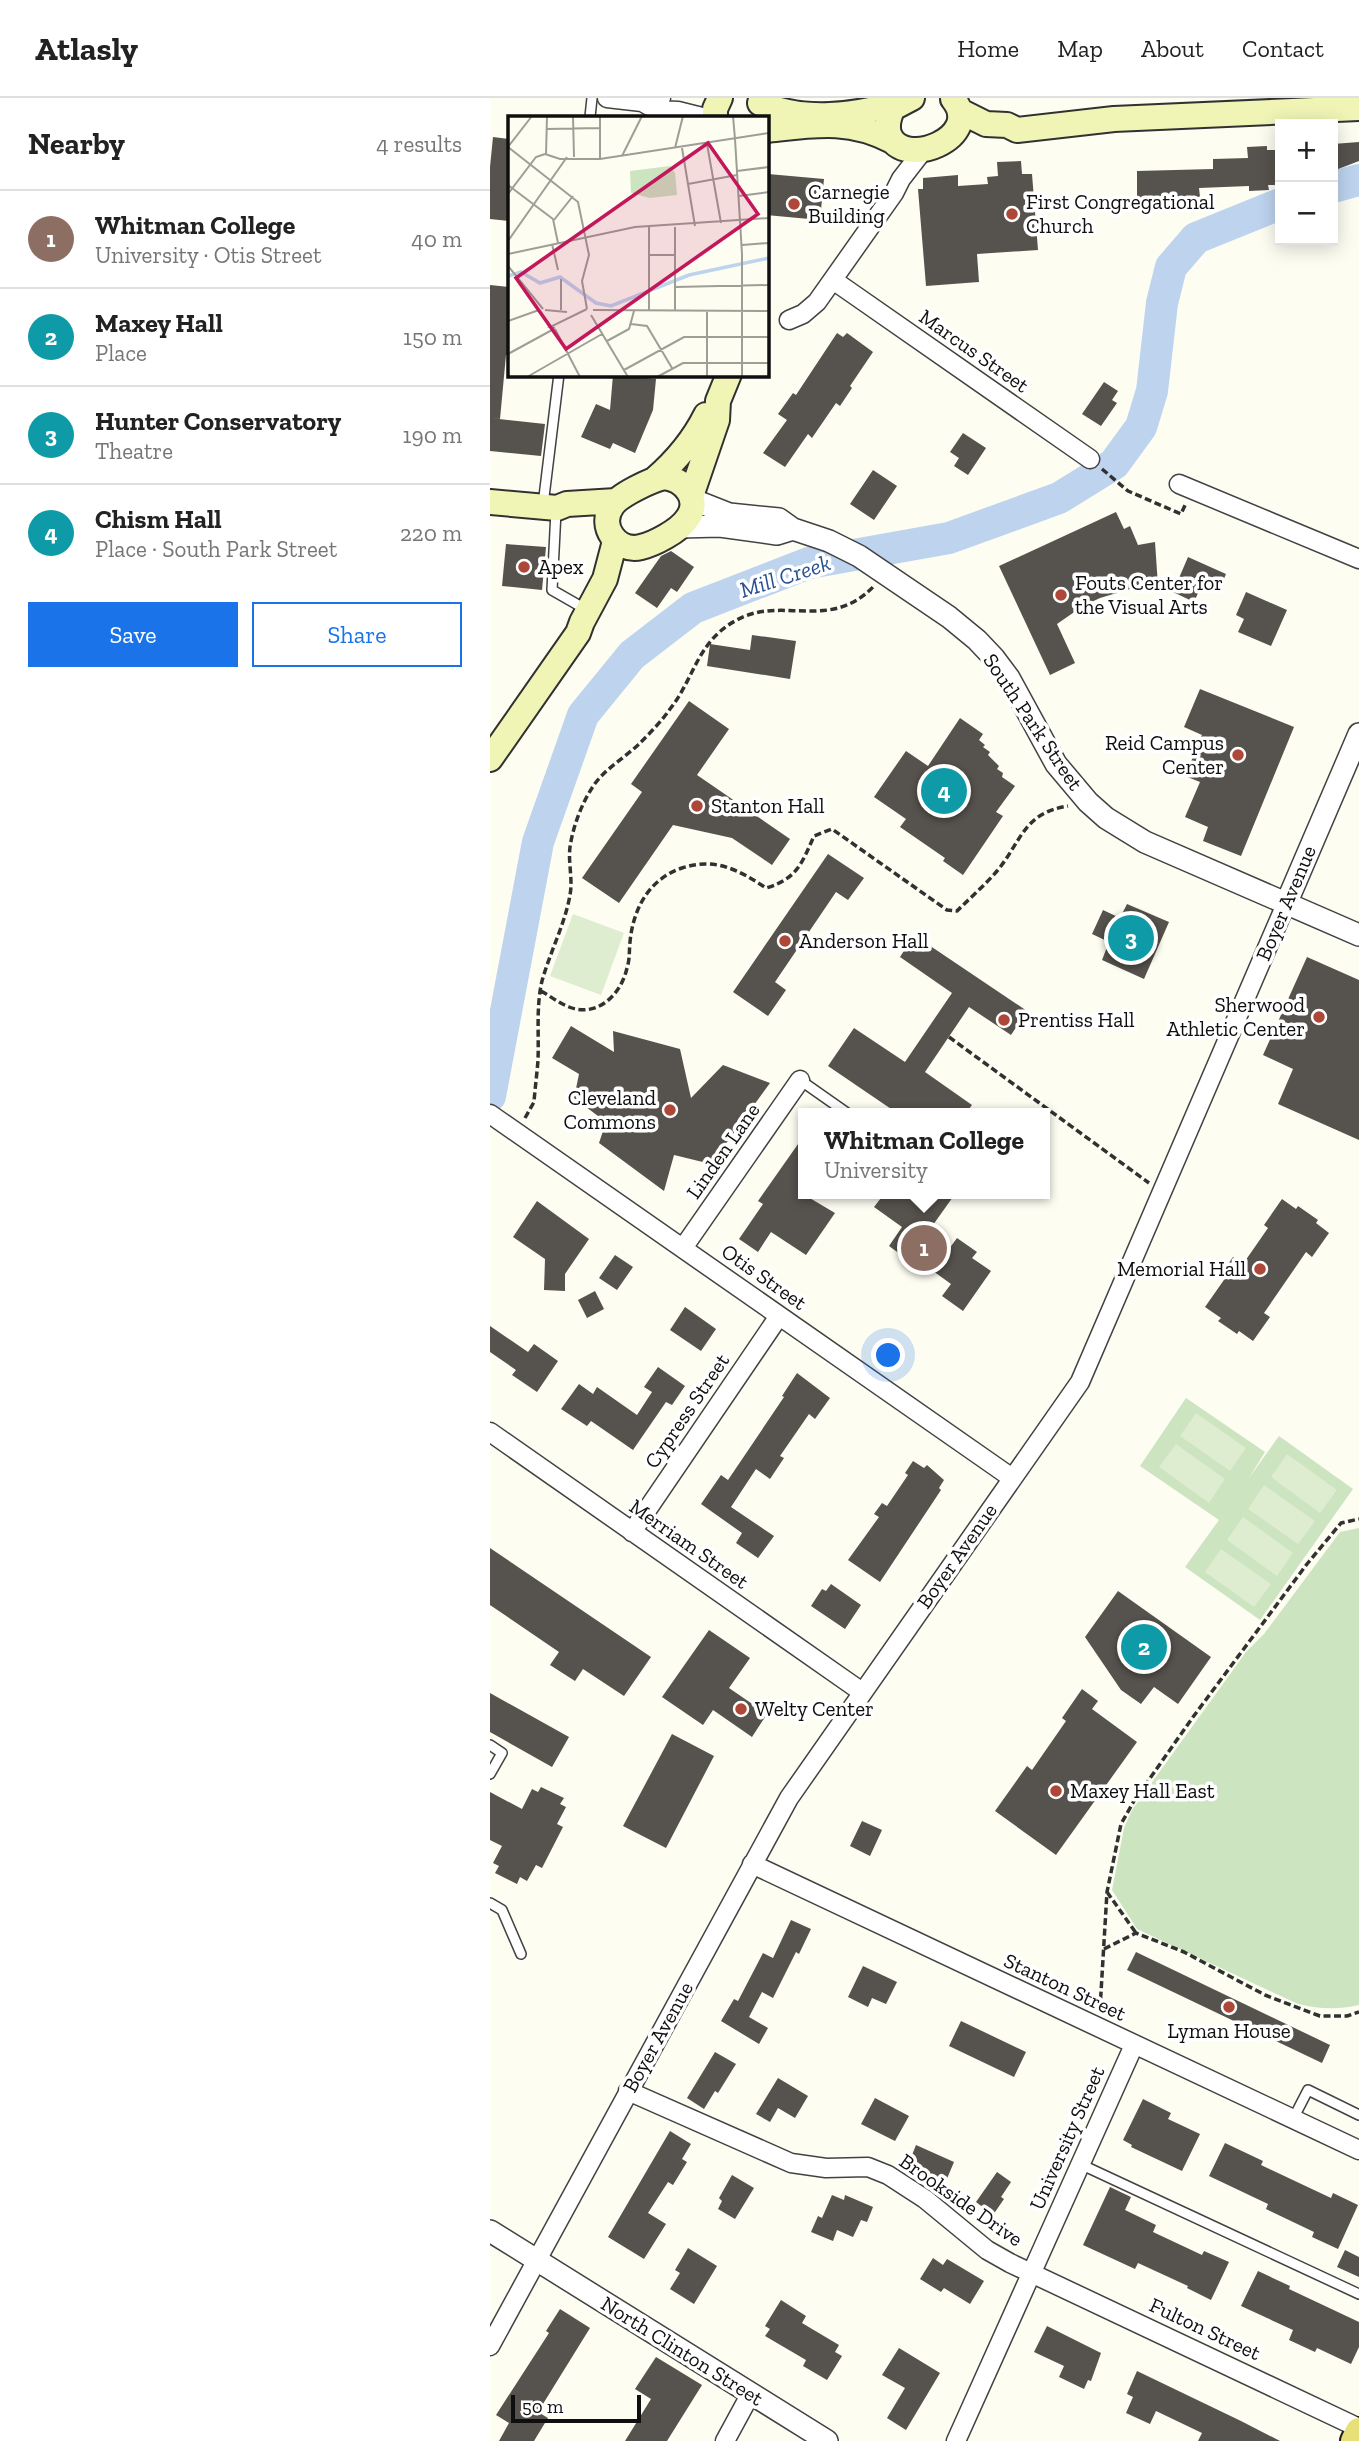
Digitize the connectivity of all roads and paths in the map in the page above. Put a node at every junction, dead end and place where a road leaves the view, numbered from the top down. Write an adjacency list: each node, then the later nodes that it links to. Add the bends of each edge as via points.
1 (592, 98): 11 (lane)
2 (607, 98): 6 (street)
3 (661, 98): 6 (street)
4 (720, 98): 13 (main road)
5 (906, 100): 9 (main road, via 828,115); 16 (main road, via 893,108 887,124)
6 (642, 102): 12 (street, via 656,110)
7 (957, 103): 15 (main road, via 986,124); 17 (main road, via 958,128)
8 (1317, 104): 10 (main road); 15 (main road)
9 (760, 106)
10 (1359, 108)
11 (590, 116)
12 (698, 116)
13 (715, 116)
14 (768, 130): 16 (main road, via 843,124 861,127)
15 (1017, 130): 17 (main road, via 1011,138)
16 (896, 144): 17 (main road, via 908,150); 18 (street)
17 (936, 144): 18 (street)
18 (901, 178): 19 (street)
19 (833, 280): 20 (street, via 817,302); 24 (street, Marcus Street)
20 (789, 320)
21 (559, 376): 30 (lane)
22 (728, 376): 23 (main road)
23 (718, 401): 25 (main road, via 684,450); 27 (main road, via 717,420)
24 (1090, 459): 26 (path, via 1129,491 1181,514)
25 (655, 479): 27 (main road, via 681,482); 28 (main road)
26 (1186, 486): 35 (street)
27 (691, 497): 31 (main road, via 691,513); 32 (street, South Park Street, via 729,514 779,519)
28 (616, 501): 30 (main road); 33 (main road, via 607,516)
29 (490, 502): 30 (main road)
30 (550, 507): 33 (main road); 37 (lane, via 552,590)
31 (679, 527): 32 (street, South Park Street, via 720,526 777,534); 34 (main road)
32 (793, 529): 36 (street, South Park Street, via 829,541)
33 (612, 537): 34 (main road, via 631,548); 37 (main road, via 605,579)
34 (644, 546): 38 (main road, via 618,579 592,627)
35 (1359, 559)
36 (885, 573): 41 (street, South Park Street, via 962,628 994,658 1056,764); 44 (path, via 869,591 845,606 818,612 754,613 734,621 701,651 672,707 593,785 584,802 570,846 570,894)
37 (588, 611): 38 (main road)
38 (578, 633): 40 (main road)
39 (1359, 734): 42 (street, Boyer Avenue)
40 (490, 759)
41 (1088, 803): 42 (street, South Park Street, via 1145,842); 44 (path, via 1051,810 1030,822 995,873 957,911 947,910 832,829 814,836 794,874 766,888 725,865 701,863 674,870 639,904 627,969 618,991 607,1002 579,1009)
42 (1286, 904): 43 (street, South Park Street); 51 (street, Boyer Avenue)
43 (1359, 935)
44 (541, 991): 50 (path, via 534,1102)
45 (949, 1037): 48 (path)
46 (800, 1080): 47 (lane); 52 (street, Linden Lane)
47 (840, 1108)
48 (1047, 1108)
49 (1050, 1110): 51 (path)
50 (504, 1123): 52 (street, Otis Street)
51 (1162, 1192): 55 (street, Boyer Avenue, via 1087,1368)
52 (683, 1248): 53 (street, Otis Street)
53 (779, 1315): 55 (street, Otis Street); 57 (street, Cypress Street)
54 (490, 1432): 57 (street, Merriam Street)
55 (1012, 1478): 58 (street, Boyer Avenue)
56 (1359, 1518): 62 (path, via 1341,1522 1307,1564 1134,1801 1121,1824)
57 (632, 1532): 58 (street, Merriam Street)
58 (862, 1692): 61 (street, Boyer Avenue, via 802,1778)
59 (490, 1745): 60 (lane, via 502,1753)
60 (490, 1774)
61 (752, 1864): 69 (street, Stanton Street); 70 (street, Boyer Avenue)
62 (1107, 1892): 64 (path); 65 (path)
63 (490, 1903): 66 (lane, via 502,1910)
64 (1136, 1933): 65 (path); 68 (path, via 1320,2016)
65 (1104, 1950): 67 (path)
66 (521, 1954)
67 (1100, 2007)
68 (1359, 2012)
69 (1134, 2045): 72 (street, Stanton Street); 74 (street, University Street)
70 (628, 2091): 76 (street, Boyer Avenue); 77 (street, Brookside Drive, via 791,2163 868,2167 888,2175 987,2250)
71 (1359, 2115): 72 (lane, via 1308,2090)
72 (1293, 2119): 73 (street, Stanton Street)
73 (1359, 2150)
74 (1080, 2164): 77 (street, University Street); 78 (lane)
75 (490, 2231): 76 (street, North Clinton Street)
76 (537, 2259): 79 (street, Boyer Avenue); 80 (street, North Clinton Street)
77 (1031, 2272): 81 (street, Fulton Street); 84 (street, University Street)
78 (1359, 2294)
79 (490, 2346)
80 (750, 2395): 82 (street); 83 (street, North Clinton Street)
81 (1359, 2429): 85 (main road)
82 (725, 2441)
83 (827, 2441)
84 (956, 2441)
85 (1354, 2441)

